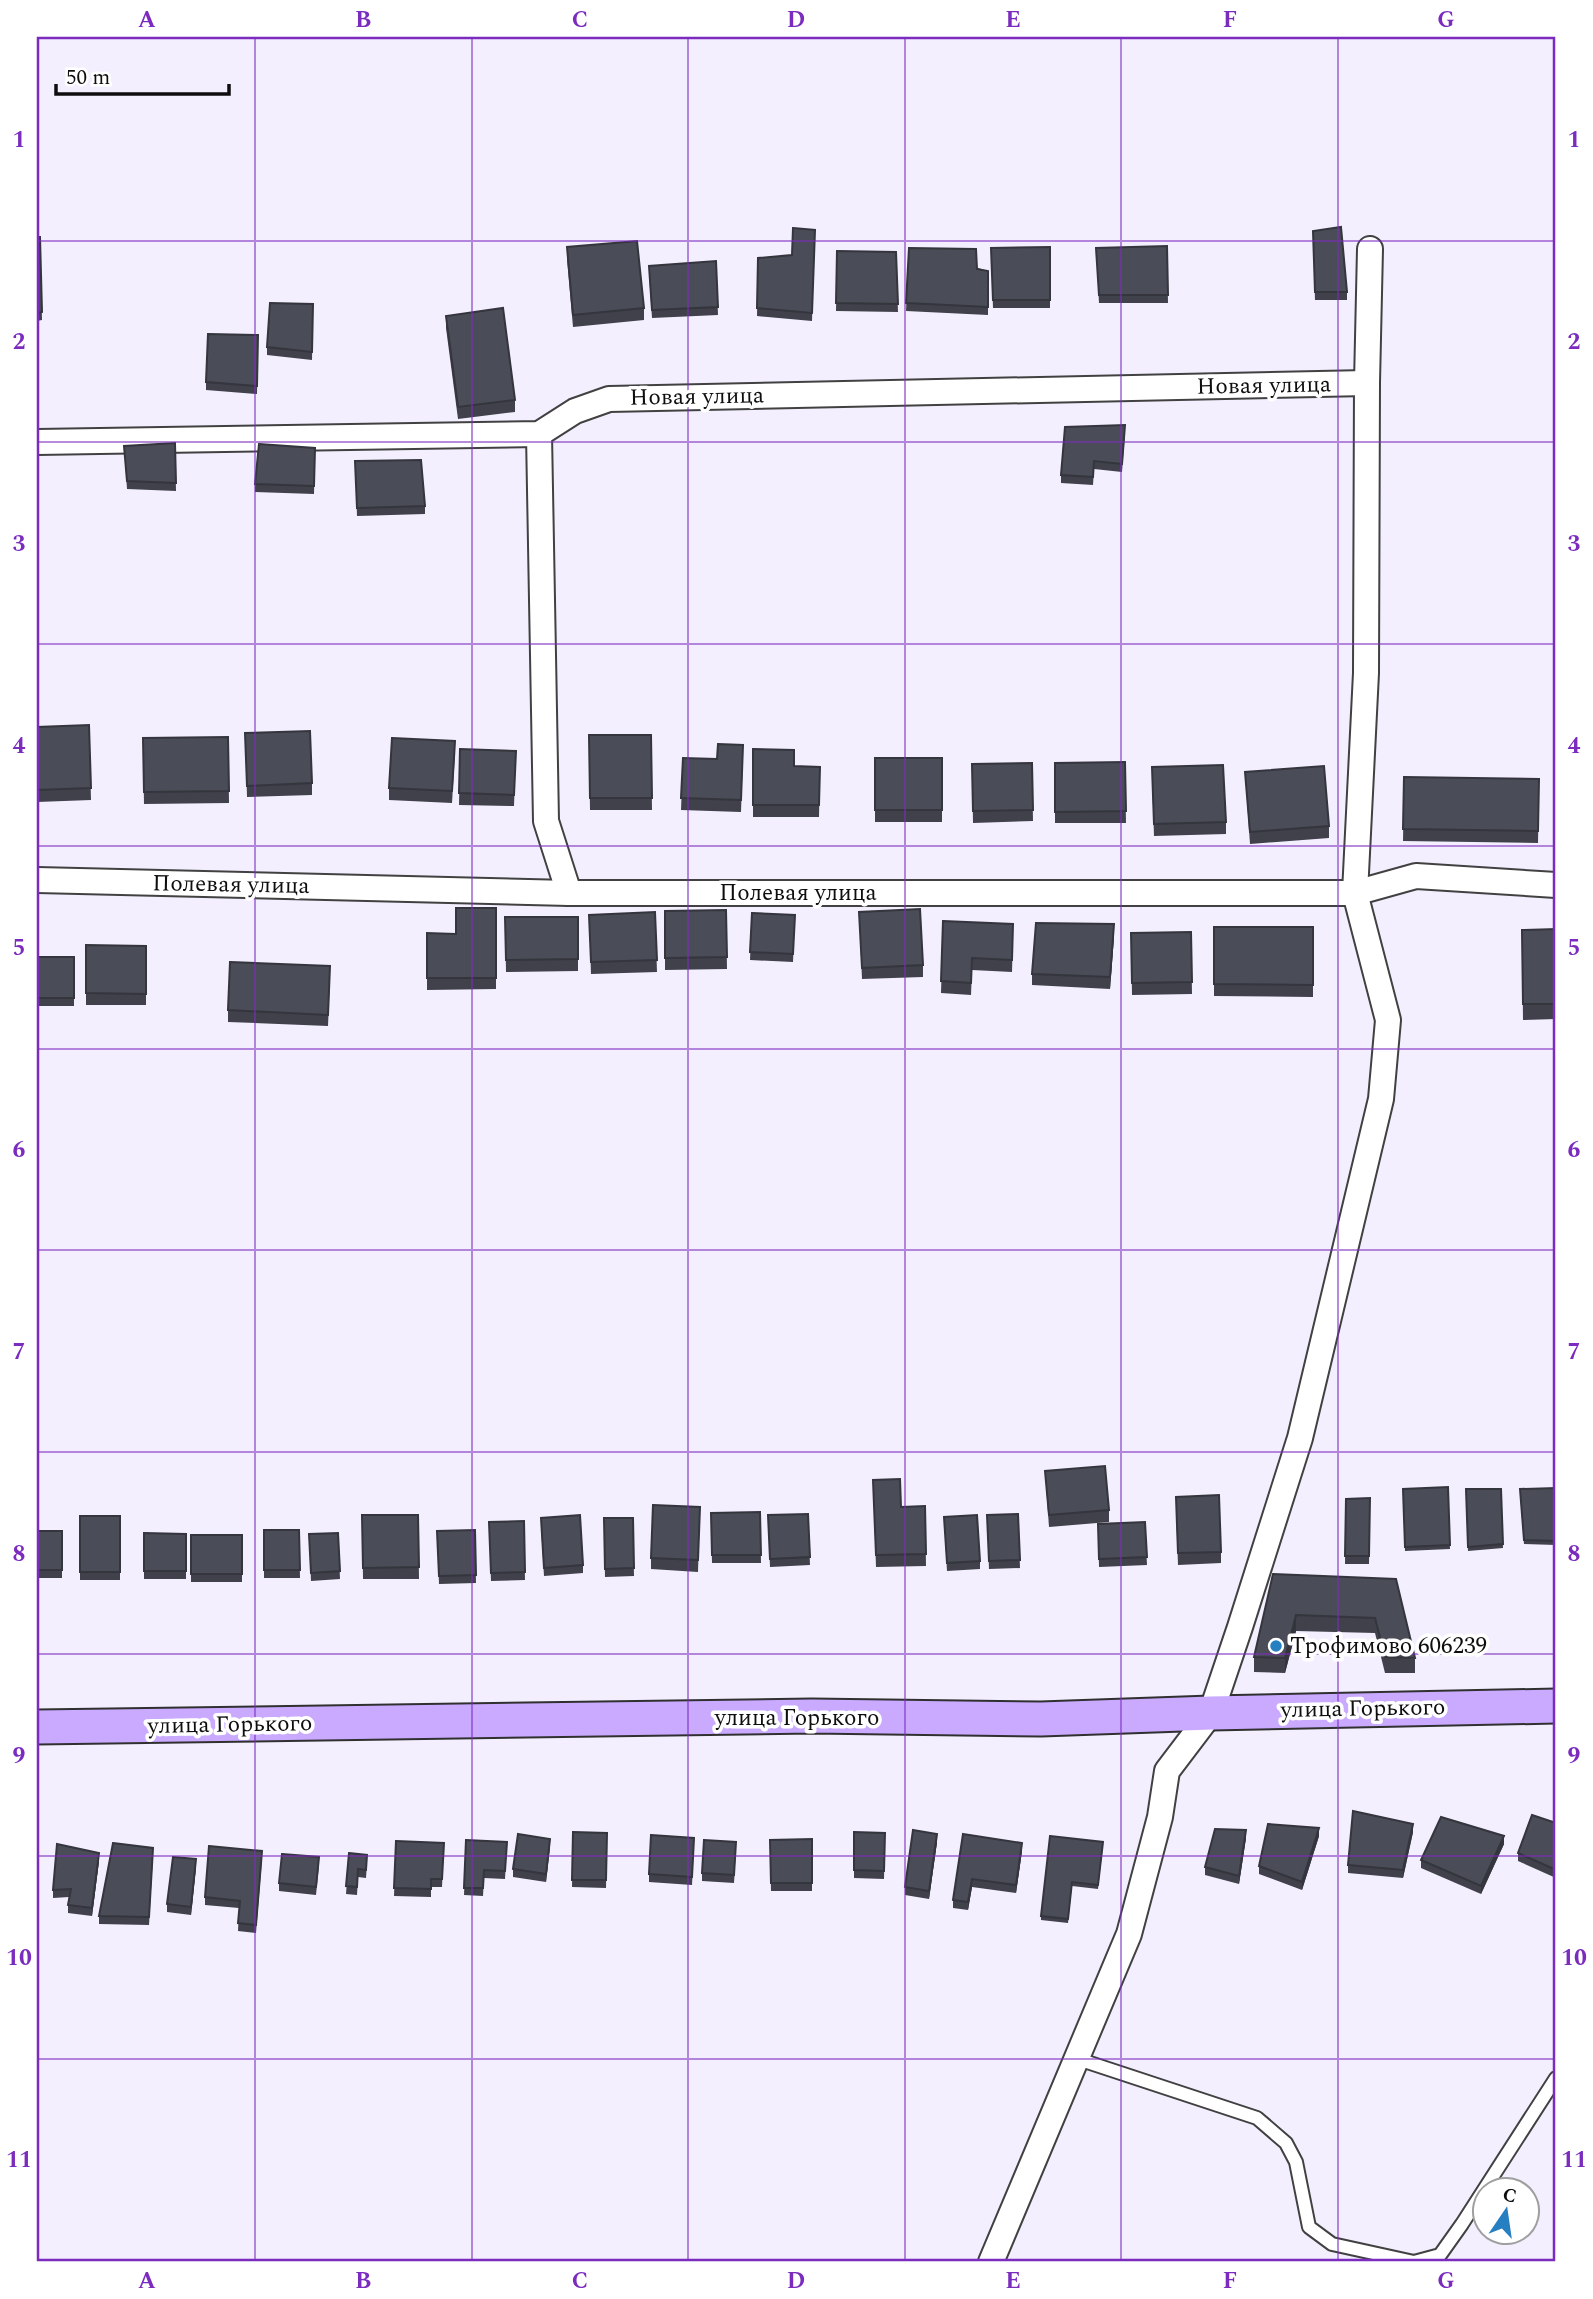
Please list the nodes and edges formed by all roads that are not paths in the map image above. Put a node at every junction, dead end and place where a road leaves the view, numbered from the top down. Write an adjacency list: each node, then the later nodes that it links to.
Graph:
1 (1370, 249): 2 (street)
2 (1367, 383): 3 (street, Новая улица); 7 (street)
3 (539, 434): 4 (street); 8 (street)
4 (37, 442)
5 (37, 880): 8 (street, Полевая улица)
6 (1556, 885): 7 (street, Полевая улица)
7 (1355, 892): 8 (street, Полевая улица); 10 (street)
8 (569, 893)
9 (1556, 1706): 10 (main road, улица Горького)
10 (1211, 1713): 11 (main road, улица Горького); 12 (street)
11 (37, 1727)
12 (1078, 2059): 13 (lane); 14 (street)
13 (1556, 2078)
14 (990, 2262)

